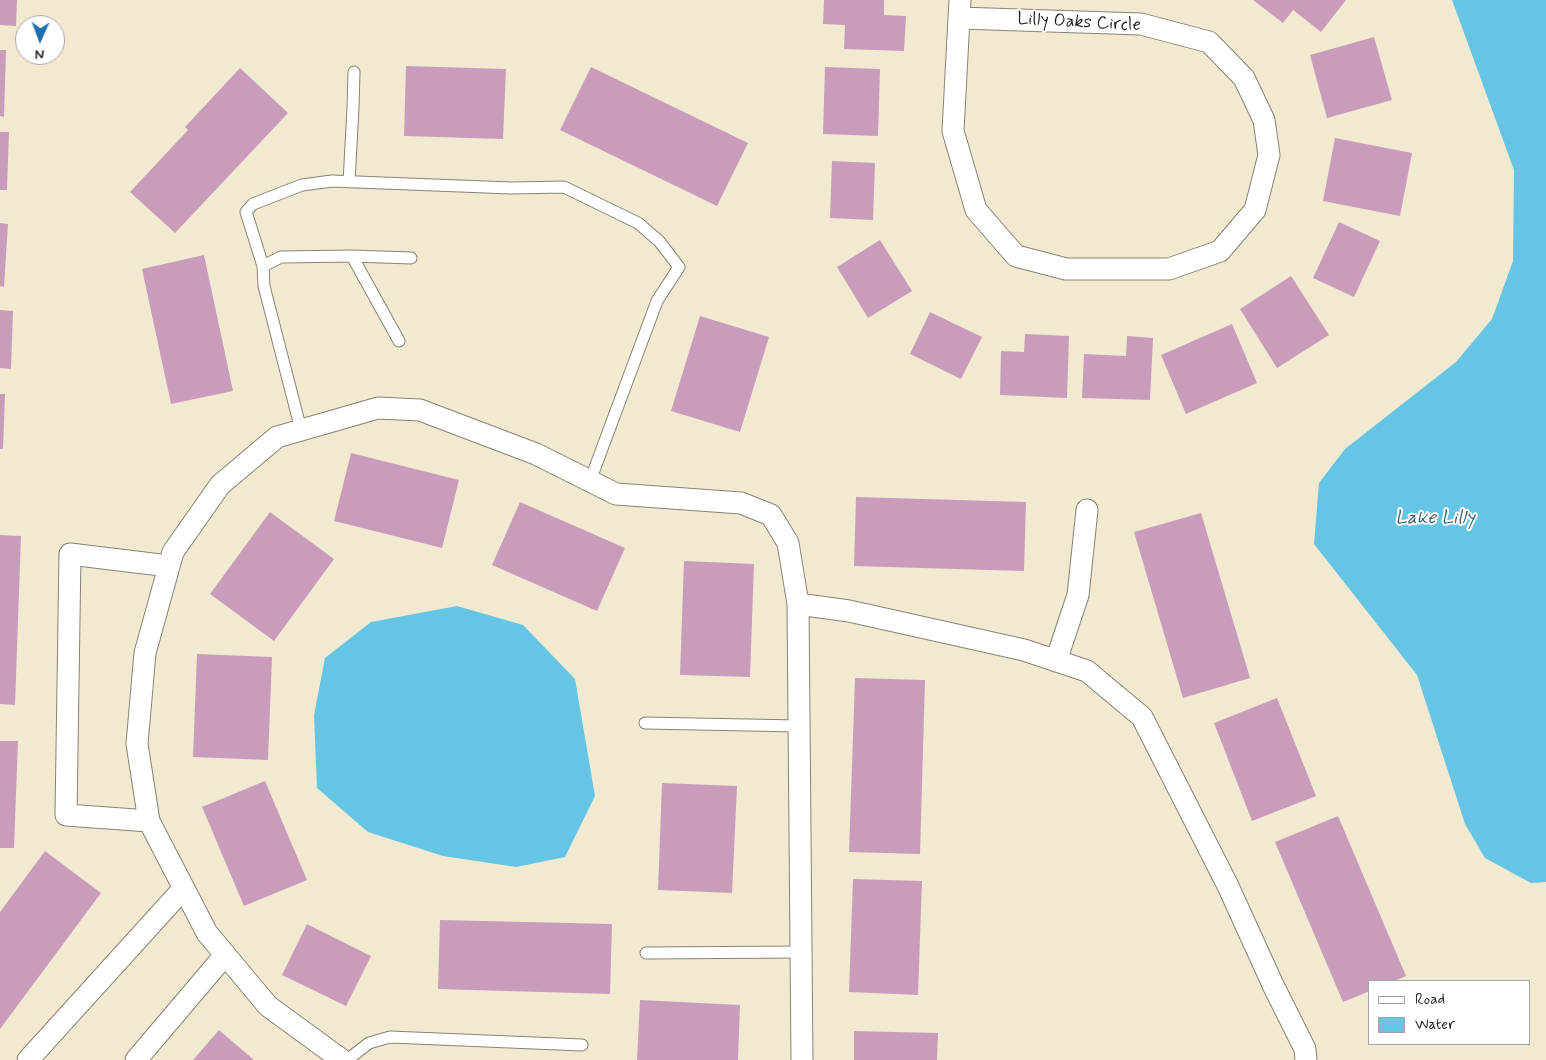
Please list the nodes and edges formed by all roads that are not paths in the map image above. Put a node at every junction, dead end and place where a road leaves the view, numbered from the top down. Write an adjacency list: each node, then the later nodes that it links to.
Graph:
1 (959, 9): 1 (street, Lilly Oaks Circle)
2 (354, 72): 3 (lane)
3 (349, 182): 6 (lane); 9 (lane)
4 (352, 256): 5 (lane); 6 (lane); 7 (lane)
5 (411, 258)
6 (263, 266): 8 (lane)
7 (399, 341)
8 (301, 430): 9 (street); 11 (street)
9 (590, 481): 12 (street)
10 (1087, 510): 13 (street)
11 (169, 566): 16 (street); 16 (street)
12 (798, 604): 13 (street); 15 (street)
13 (1056, 661): 27 (street)
14 (645, 723): 15 (lane)
15 (799, 726): 18 (street)
16 (149, 821): 17 (street)
17 (183, 889): 20 (street); 22 (street)
18 (801, 952): 19 (lane); 26 (street)
19 (646, 953)
20 (225, 955): 23 (street); 24 (street)
21 (582, 1045): 25 (lane)
22 (28, 1060)
23 (136, 1060)
24 (342, 1060)
25 (348, 1060)
26 (802, 1060)
27 (1306, 1060)

